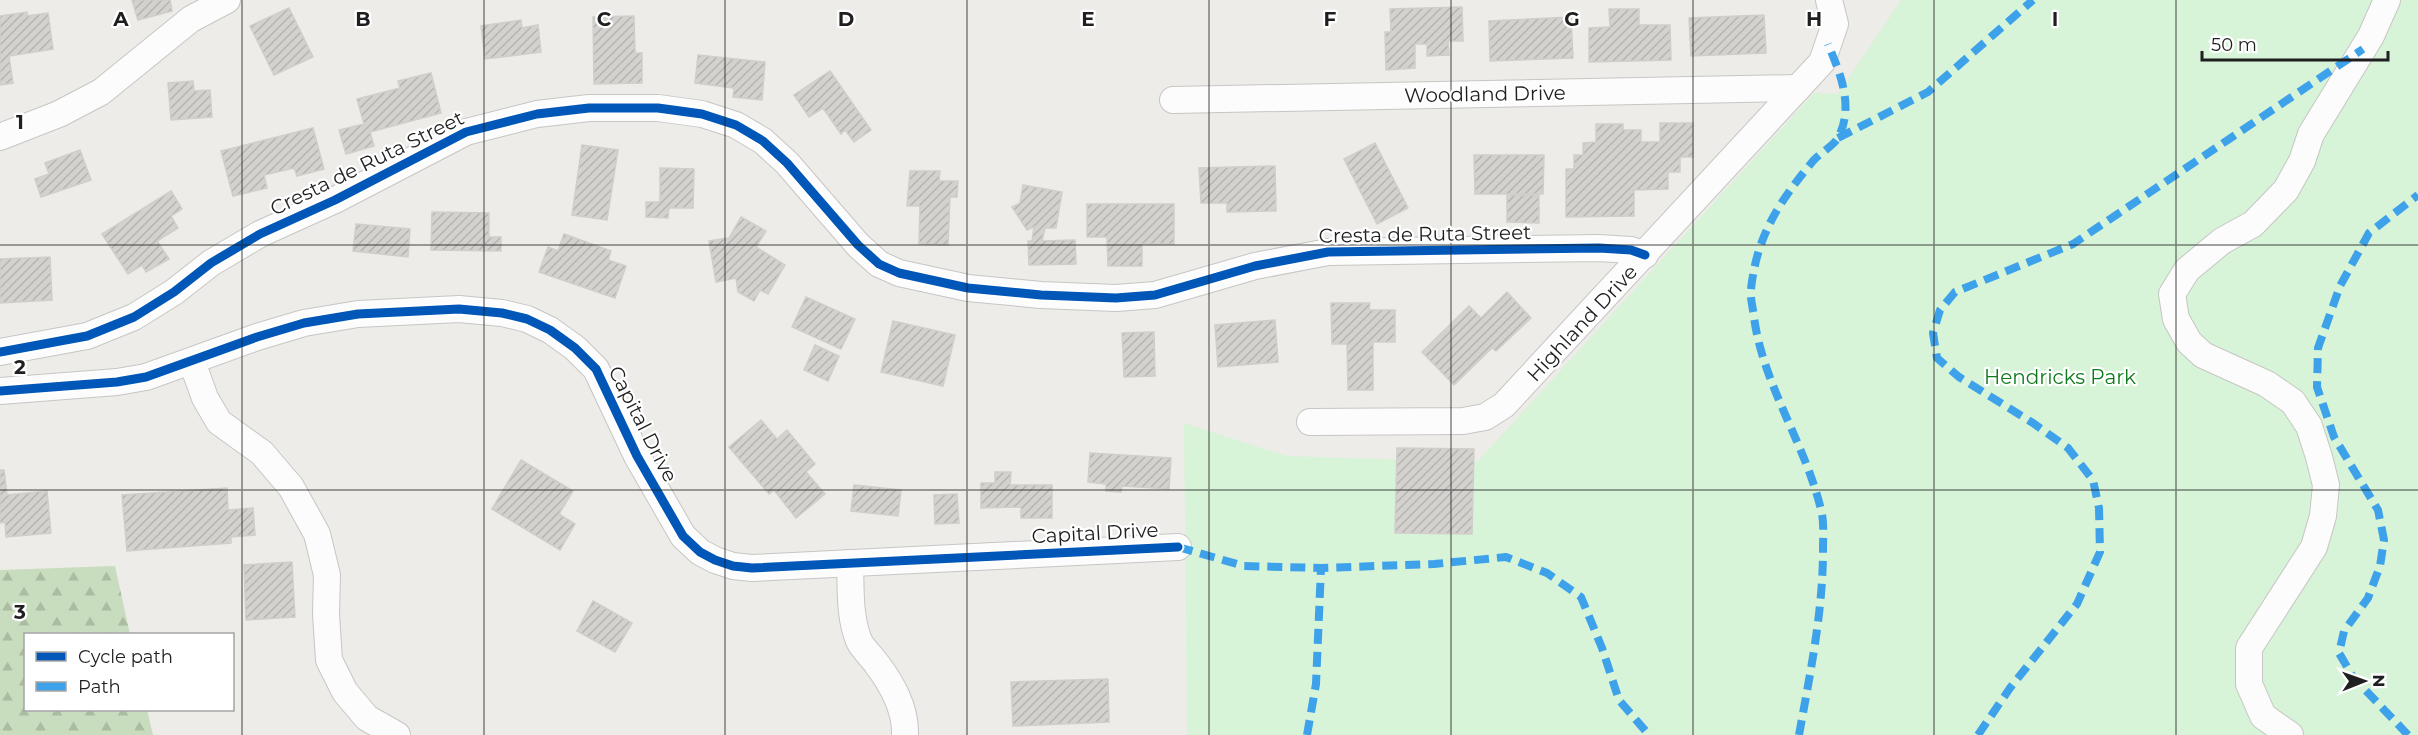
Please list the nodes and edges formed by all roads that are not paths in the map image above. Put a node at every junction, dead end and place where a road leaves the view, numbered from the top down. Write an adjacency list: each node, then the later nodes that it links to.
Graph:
1 (227, 0): 6 (street)
2 (1829, 0): 4 (street, Highland Drive)
3 (2387, 0): 16 (street)
4 (1798, 88): 5 (street, Woodland Drive); 7 (street, Highland Drive)
5 (1173, 99)
6 (0, 137)
7 (1645, 255): 8 (street, Cresta de Ruta Street); 11 (street, Highland Drive)
8 (0, 352)
9 (192, 362): 10 (street, Capital Drive); 13 (street, Capital Drive); 14 (street)
10 (0, 391)
11 (1310, 422)
12 (1178, 547): 13 (street, Capital Drive)
13 (850, 563): 15 (street)
14 (397, 735)
15 (905, 735)
16 (2290, 735)

